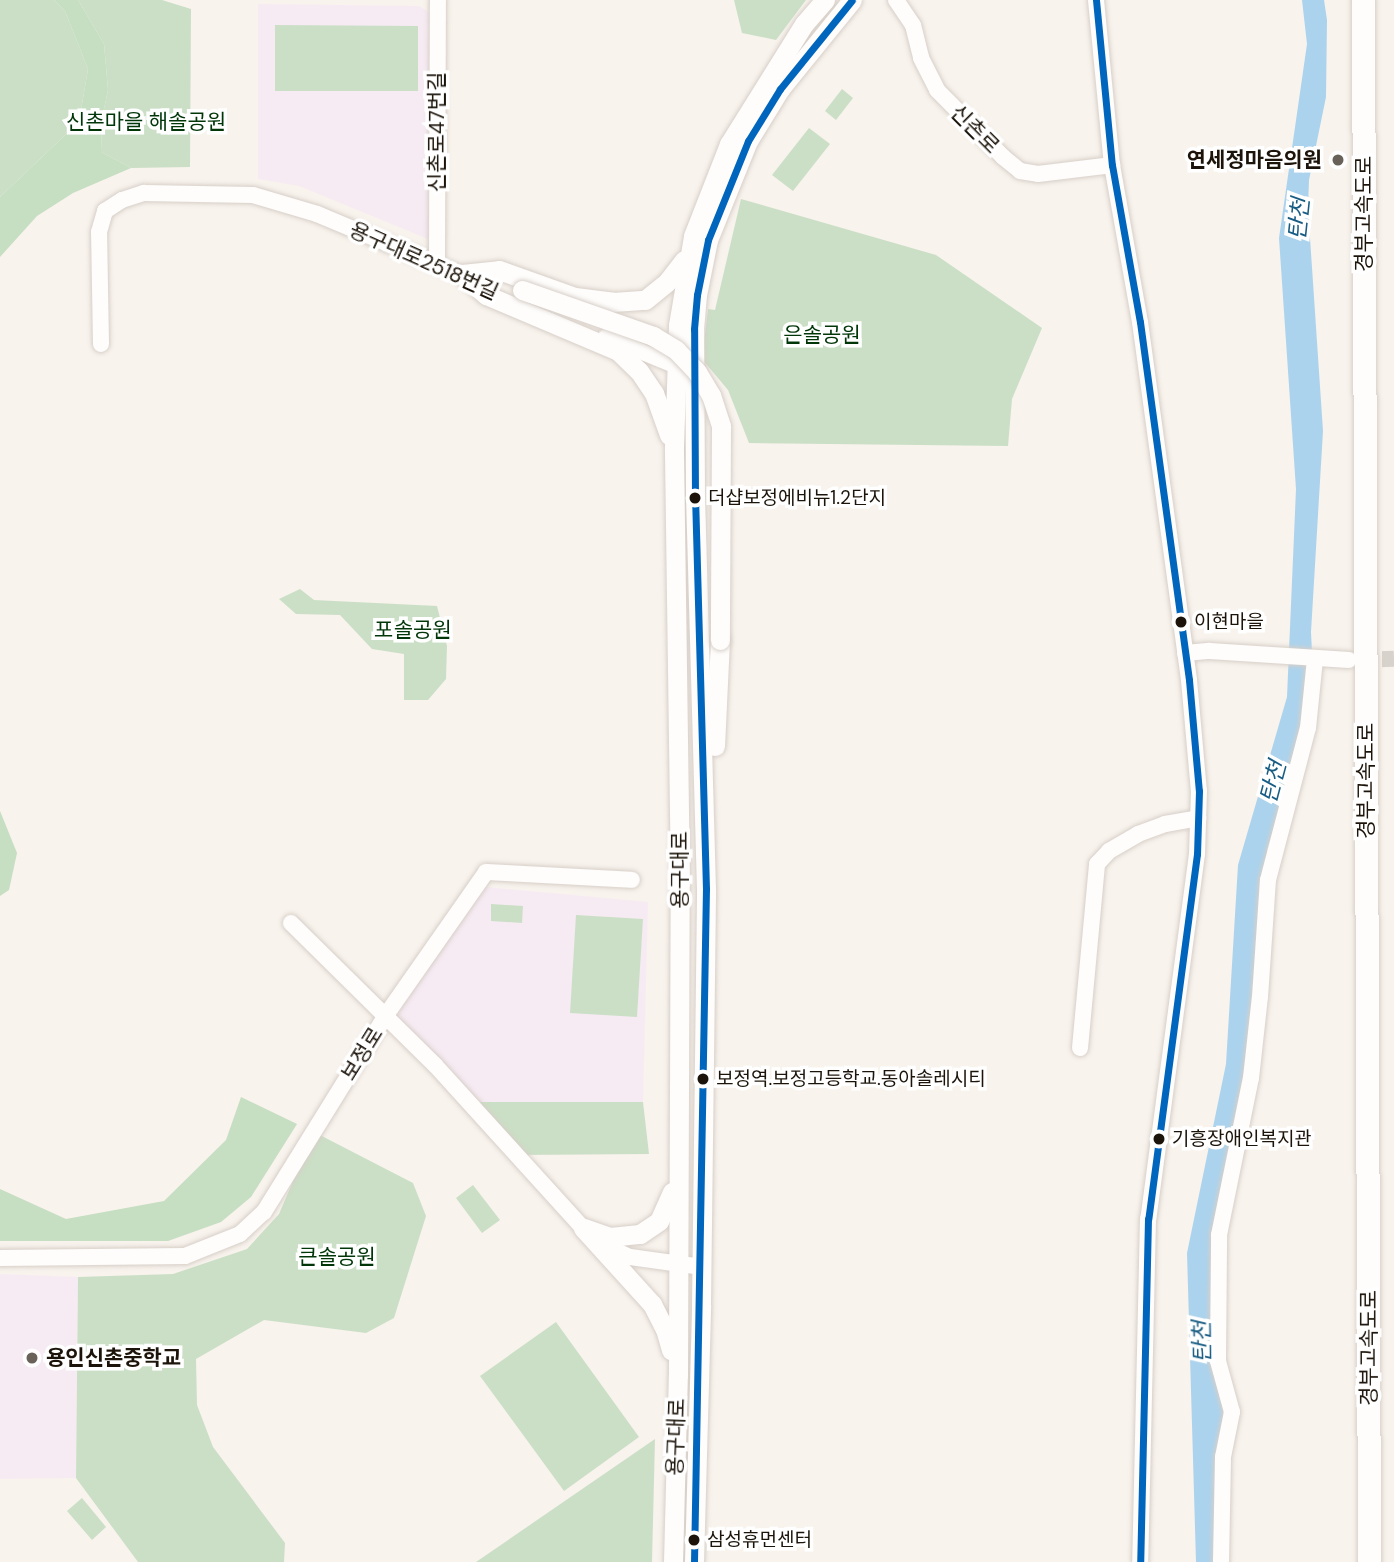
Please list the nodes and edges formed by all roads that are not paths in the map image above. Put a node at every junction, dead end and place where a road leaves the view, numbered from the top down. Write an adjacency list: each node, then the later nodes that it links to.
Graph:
1 (438, 0): 10 (street, 신촌로47번길)
2 (825, 0): 8 (main road)
3 (852, 0): 8 (main road)
4 (896, 0): 7 (street, 신촌로)
5 (1096, 0): 7 (street)
6 (1363, 0): 40 (highway, 경부고속도로)
7 (1112, 165): 19 (street)
8 (718, 191): 9 (main road, 용구대로); 12 (main road, 용구대로)
9 (691, 244): 11 (main road); 12 (main road); 14 (main road, 용구대로)
10 (437, 264): 11 (street, 용구대로2518번길); 13 (street, 용구대로2518번길)
11 (462, 274): 14 (street, 용구대로2518번길); 17 (main road); 23 (main road, bridge)
12 (696, 305): 15 (main road, 용구대로)
13 (101, 344)
14 (676, 365): 15 (street, 용구대로2518번길); 16 (main road, 용구대로)
15 (695, 373): 18 (main road, 용구대로)
16 (674, 417): 17 (main road, 용구대로); 18 (main road)
17 (674, 447): 28 (main road, 용구대로)
18 (695, 496): 23 (main road, 용구대로)
19 (1185, 653): 20 (street); 22 (street)
20 (1311, 659): 21 (street); 39 (street)
21 (1349, 660)
22 (1198, 818): 27 (street); 38 (street)
23 (706, 859): 30 (main road, 용구대로)
24 (632, 880): 26 (street)
25 (291, 923): 26 (street)
26 (386, 1015): 31 (street, 보정로); 32 (street, 보정로)
27 (1080, 1048)
28 (677, 1141): 29 (main road, 용구대로); 30 (main road)
29 (677, 1175): 31 (main road); 33 (main road, 용구대로)
30 (701, 1217): 34 (main road, 용구대로)
31 (583, 1228): 33 (street, 보정로); 35 (main road)
32 (0, 1258)
33 (677, 1264): 34 (street, 보정로); 35 (main road, 용구대로)
34 (702, 1267): 37 (main road, 용구대로)
35 (678, 1375): 36 (main road, 용구대로)
36 (673, 1562)
37 (694, 1562)
38 (1140, 1562)
39 (1221, 1562)
40 (1369, 1562)

